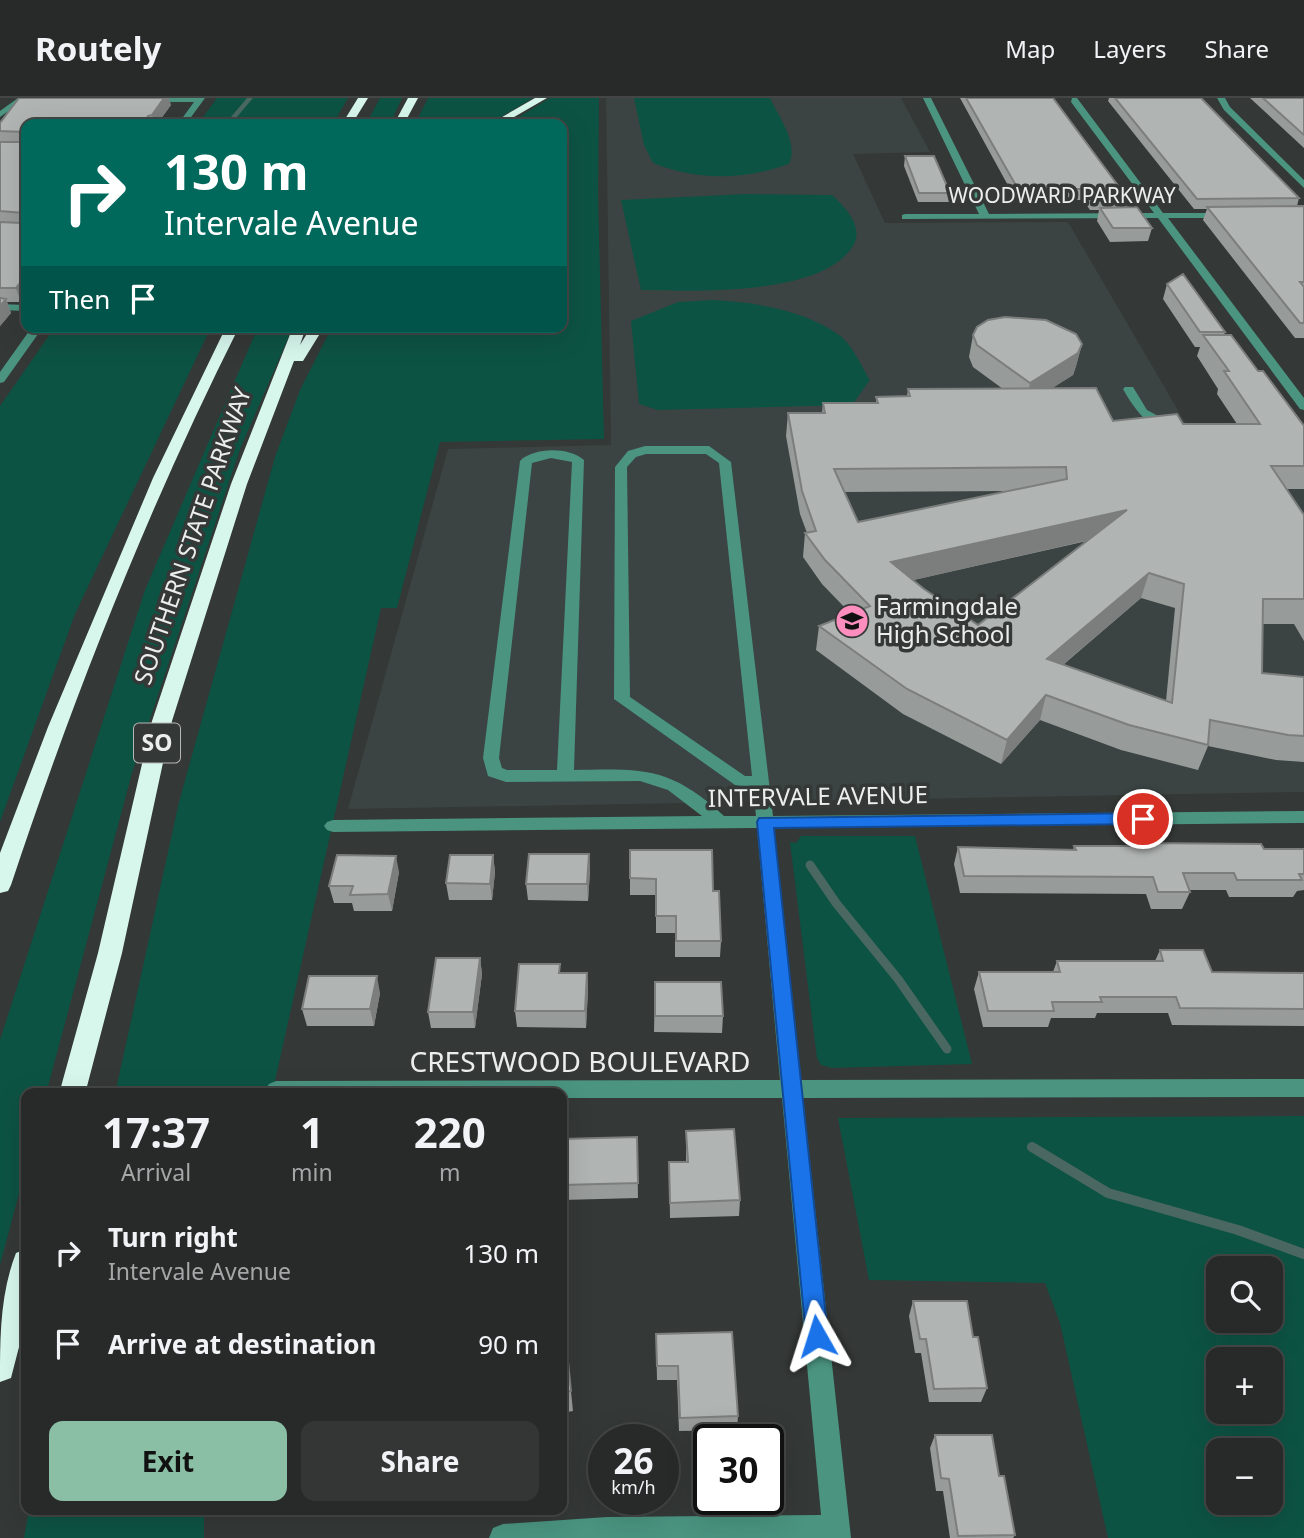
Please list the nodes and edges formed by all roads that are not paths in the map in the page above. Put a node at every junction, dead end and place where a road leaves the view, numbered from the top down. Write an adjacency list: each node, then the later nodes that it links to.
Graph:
1 (363, 98): 13 (highway)
2 (413, 98): 14 (highway)
3 (542, 98): 15 (highway)
4 (927, 98): 19 (street)
5 (1221, 98): 16 (street)
6 (21, 99): 10 (street); 11 (street)
7 (200, 99): 8 (street); 12 (street)
8 (144, 100)
9 (1074, 100): 17 (street)
10 (33, 101)
11 (0, 115)
12 (186, 119)
13 (350, 119)
14 (402, 119)
15 (504, 119)
16 (1304, 185)
17 (1161, 215): 18 (street, WOODWARD PARKWAY); 19 (street, WOODWARD PARKWAY); 30 (street)
18 (1235, 215)
19 (985, 216): 20 (street, WOODWARD PARKWAY)
20 (905, 217)
21 (0, 307): 22 (street)
22 (21, 308)
23 (34, 333): 27 (street)
24 (230, 333): 38 (highway, SOUTHERN STATE PARKWAY)
25 (298, 333): 29 (highway, SOUTHERN STATE PARKWAY / SO)
26 (314, 333): 29 (highway)
27 (0, 380)
28 (1129, 389): 31 (street)
29 (270, 401): 39 (highway, SOUTHERN STATE PARKWAY / SO)
30 (1304, 406)
31 (1177, 431)
32 (565, 775): 32 (street); 36 (street)
33 (761, 783): 33 (street); 35 (street)
34 (1304, 817): 35 (street, INTERVALE AVENUE)
35 (765, 822): 36 (street, INTERVALE AVENUE); 42 (street)
36 (720, 823): 37 (street, INTERVALE AVENUE)
37 (333, 826)
38 (0, 885)
39 (74, 1088)
40 (1304, 1088): 42 (street, CRESTWOOD BOULEVARD)
41 (567, 1090): 42 (street, CRESTWOOD BOULEVARD)
42 (792, 1090): 45 (street)
43 (21, 1282): 44 (highway)
44 (0, 1367)
45 (836, 1533): 46 (street)
46 (503, 1538)

